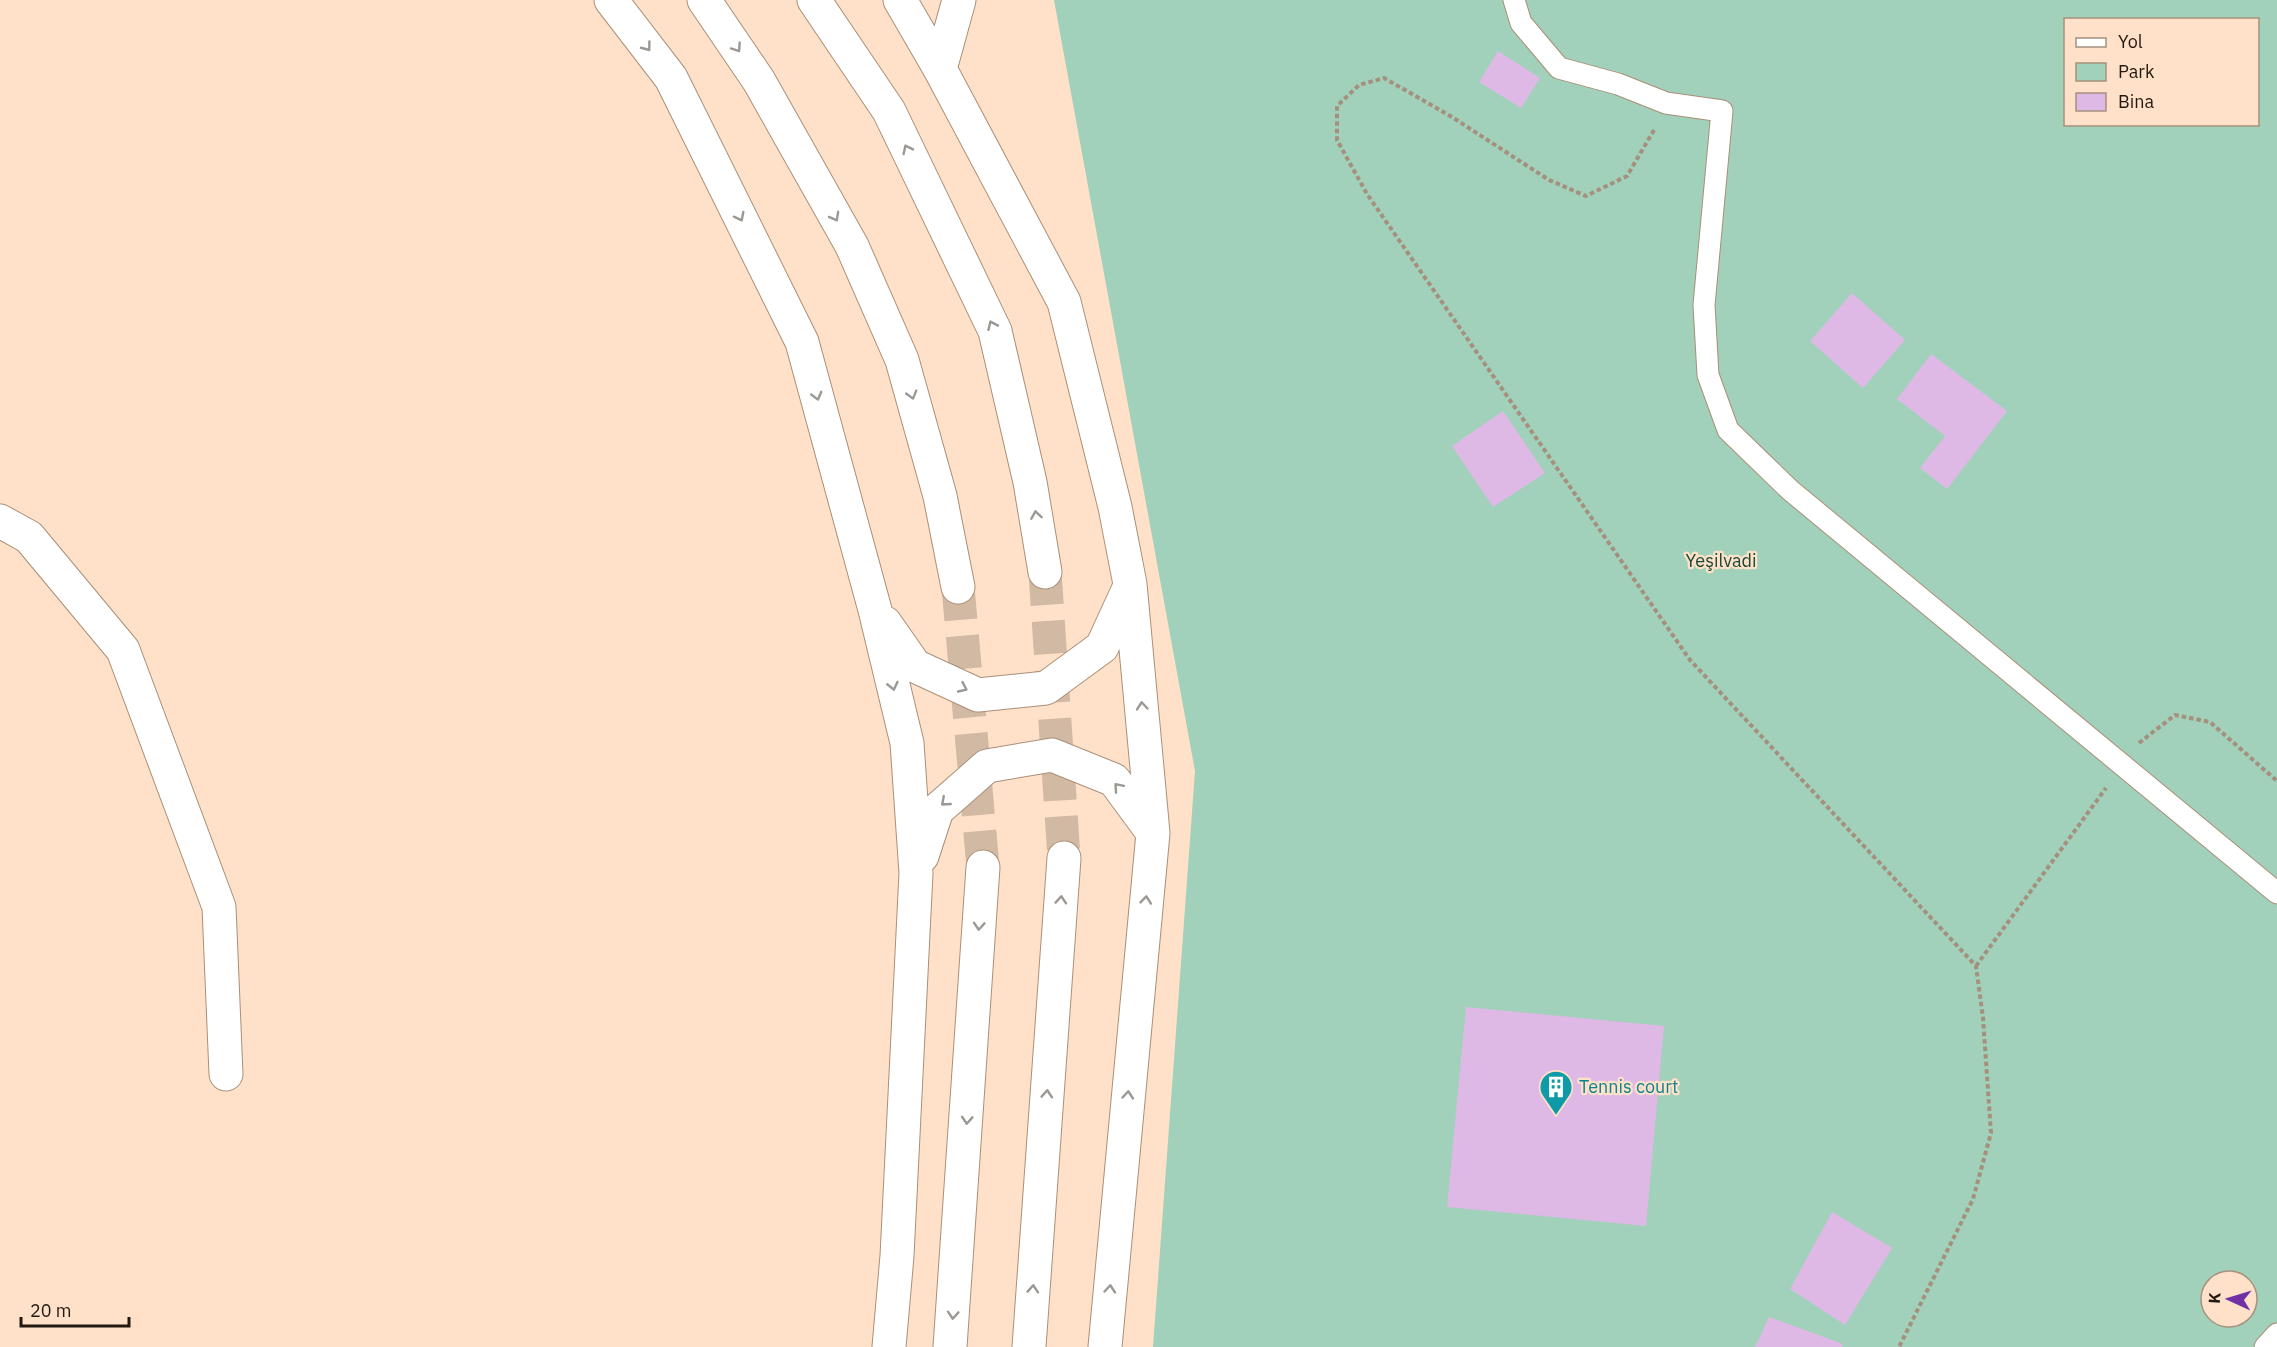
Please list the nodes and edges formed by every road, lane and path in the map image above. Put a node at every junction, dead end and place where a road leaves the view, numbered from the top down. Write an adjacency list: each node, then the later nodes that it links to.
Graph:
1 (611, 0): 13 (main road, one-way to 13)
2 (704, 0): 12 (main road, one-way to 12)
3 (814, 0): 10 (main road, one-way to 3)
4 (900, 0): 7 (main road)
5 (959, 0): 7 (main road)
6 (1514, 0): 8 (lane)
7 (940, 69): 11 (main road)
8 (1666, 103): 14 (lane); 21 (path)
9 (0, 521): 22 (main road)
10 (1045, 572)
11 (1130, 584): 13 (main road, one-way to 11); 16 (main road, one-way to 11)
12 (958, 587)
13 (875, 610): 19 (main road, one-way to 19)
14 (2122, 766): 15 (path); 20 (lane); 21 (path)
15 (2277, 781)
16 (1153, 833): 19 (main road, one-way to 19); 27 (main road, one-way to 16)
17 (1064, 858): 26 (main road, one-way to 17)
18 (983, 867): 25 (main road, one-way to 25)
19 (916, 873): 24 (main road)
20 (2277, 893)
21 (1976, 966): 28 (path)
22 (226, 1074)
23 (2277, 1334): 29 (lane)
24 (889, 1347)
25 (950, 1347)
26 (1029, 1347)
27 (1105, 1347)
28 (1899, 1347)
29 (2265, 1347)

